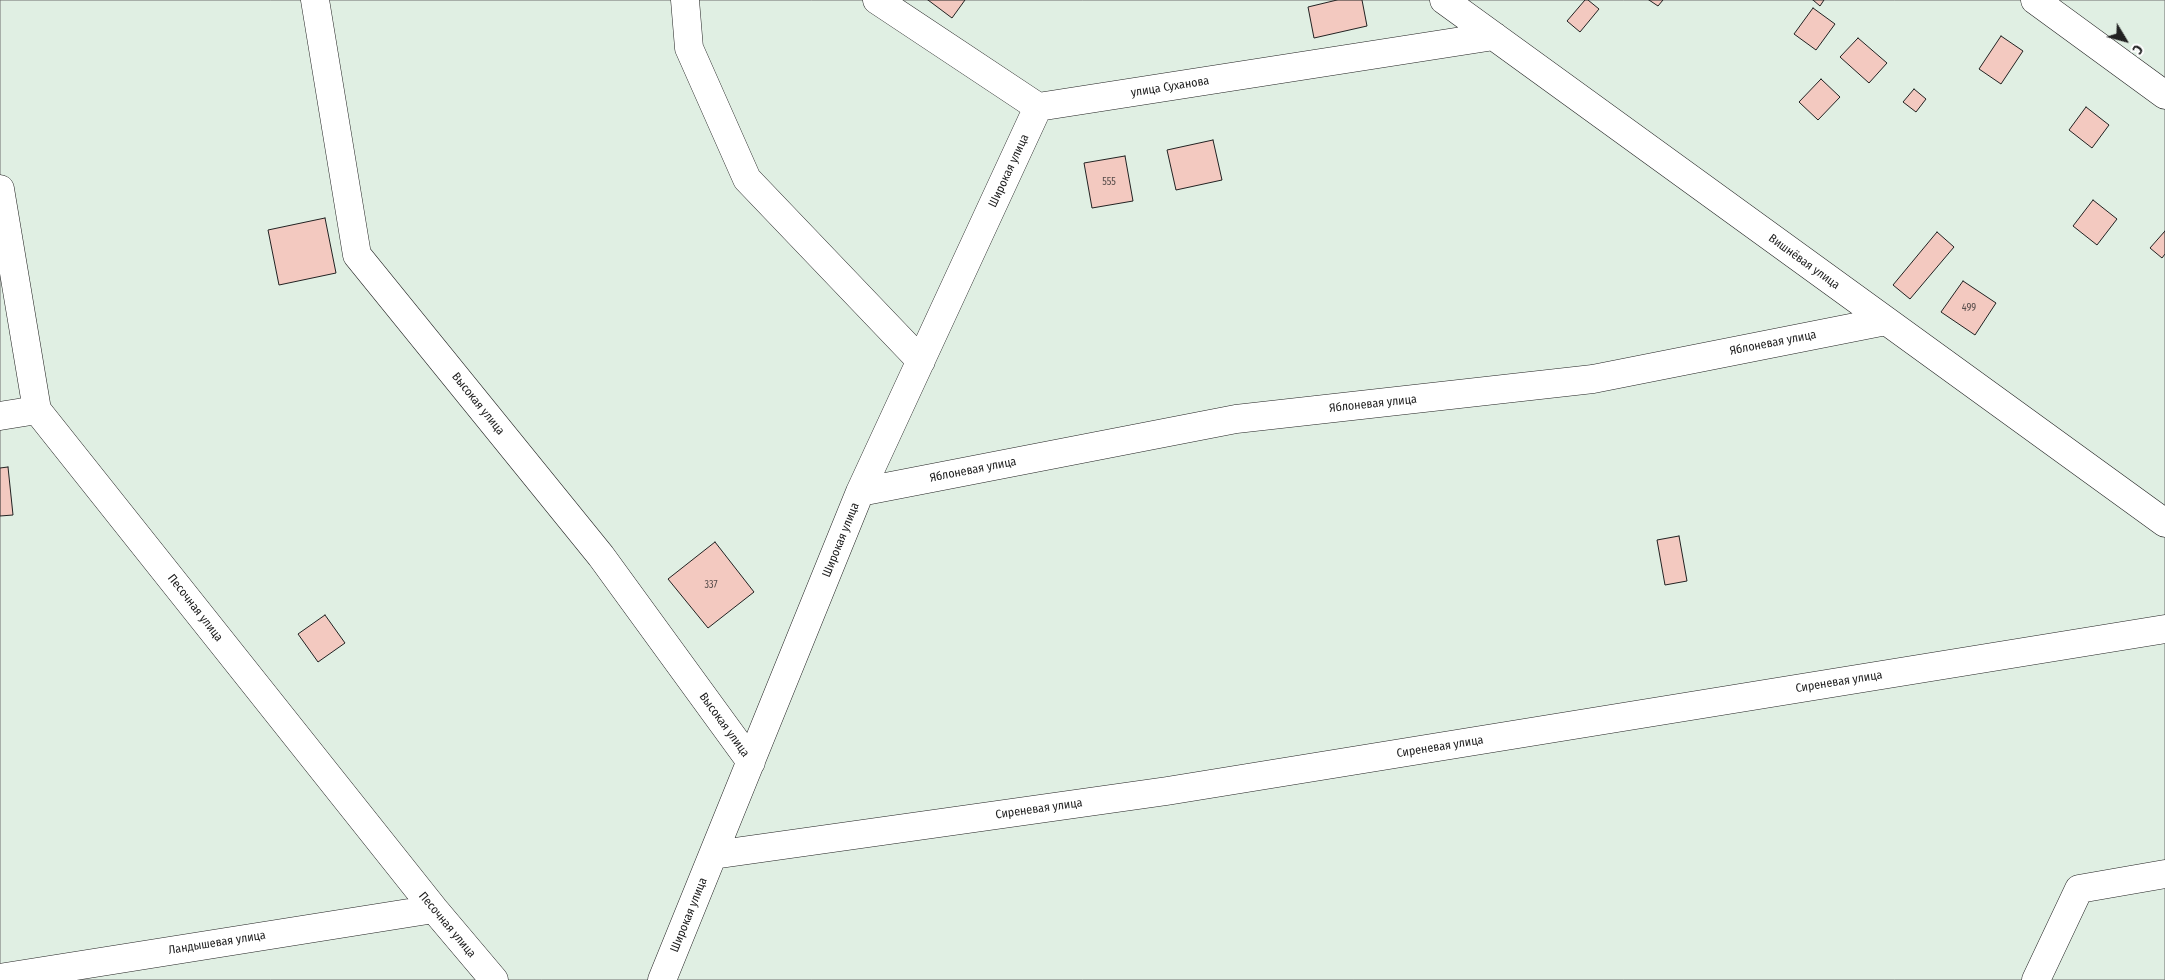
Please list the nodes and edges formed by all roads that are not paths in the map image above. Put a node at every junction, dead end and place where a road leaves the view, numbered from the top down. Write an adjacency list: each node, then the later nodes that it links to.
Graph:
1 (315, 0): 17 (lane, Высокая улица)
2 (685, 0): 11 (lane)
3 (877, 0): 8 (lane)
4 (1444, 0): 6 (lane, Вишнёвая улица)
5 (2035, 0): 7 (lane)
6 (1494, 36): 8 (lane, улица Суханова); 10 (lane, Вишнёвая улица)
7 (2165, 95)
8 (1038, 107): 11 (lane, Широкая улица)
9 (0, 189): 12 (lane, Песочная улица)
10 (1886, 320): 14 (lane, Яблоневая улица); 15 (lane, Вишнёвая улица)
11 (921, 361): 14 (lane, Широкая улица)
12 (38, 410): 13 (lane); 20 (lane, Песочная улица)
13 (0, 416)
14 (860, 492): 17 (lane, Широкая улица)
15 (2165, 523)
16 (2165, 629): 18 (lane, Сиреневая улица)
17 (751, 762): 18 (lane, Широкая улица)
18 (713, 855): 23 (lane, Широкая улица)
19 (2165, 874): 24 (lane)
20 (434, 909): 21 (lane, Ландышевая улица); 22 (lane, Песочная улица)
21 (0, 978)
22 (494, 980)
23 (662, 980)
24 (2036, 980)

